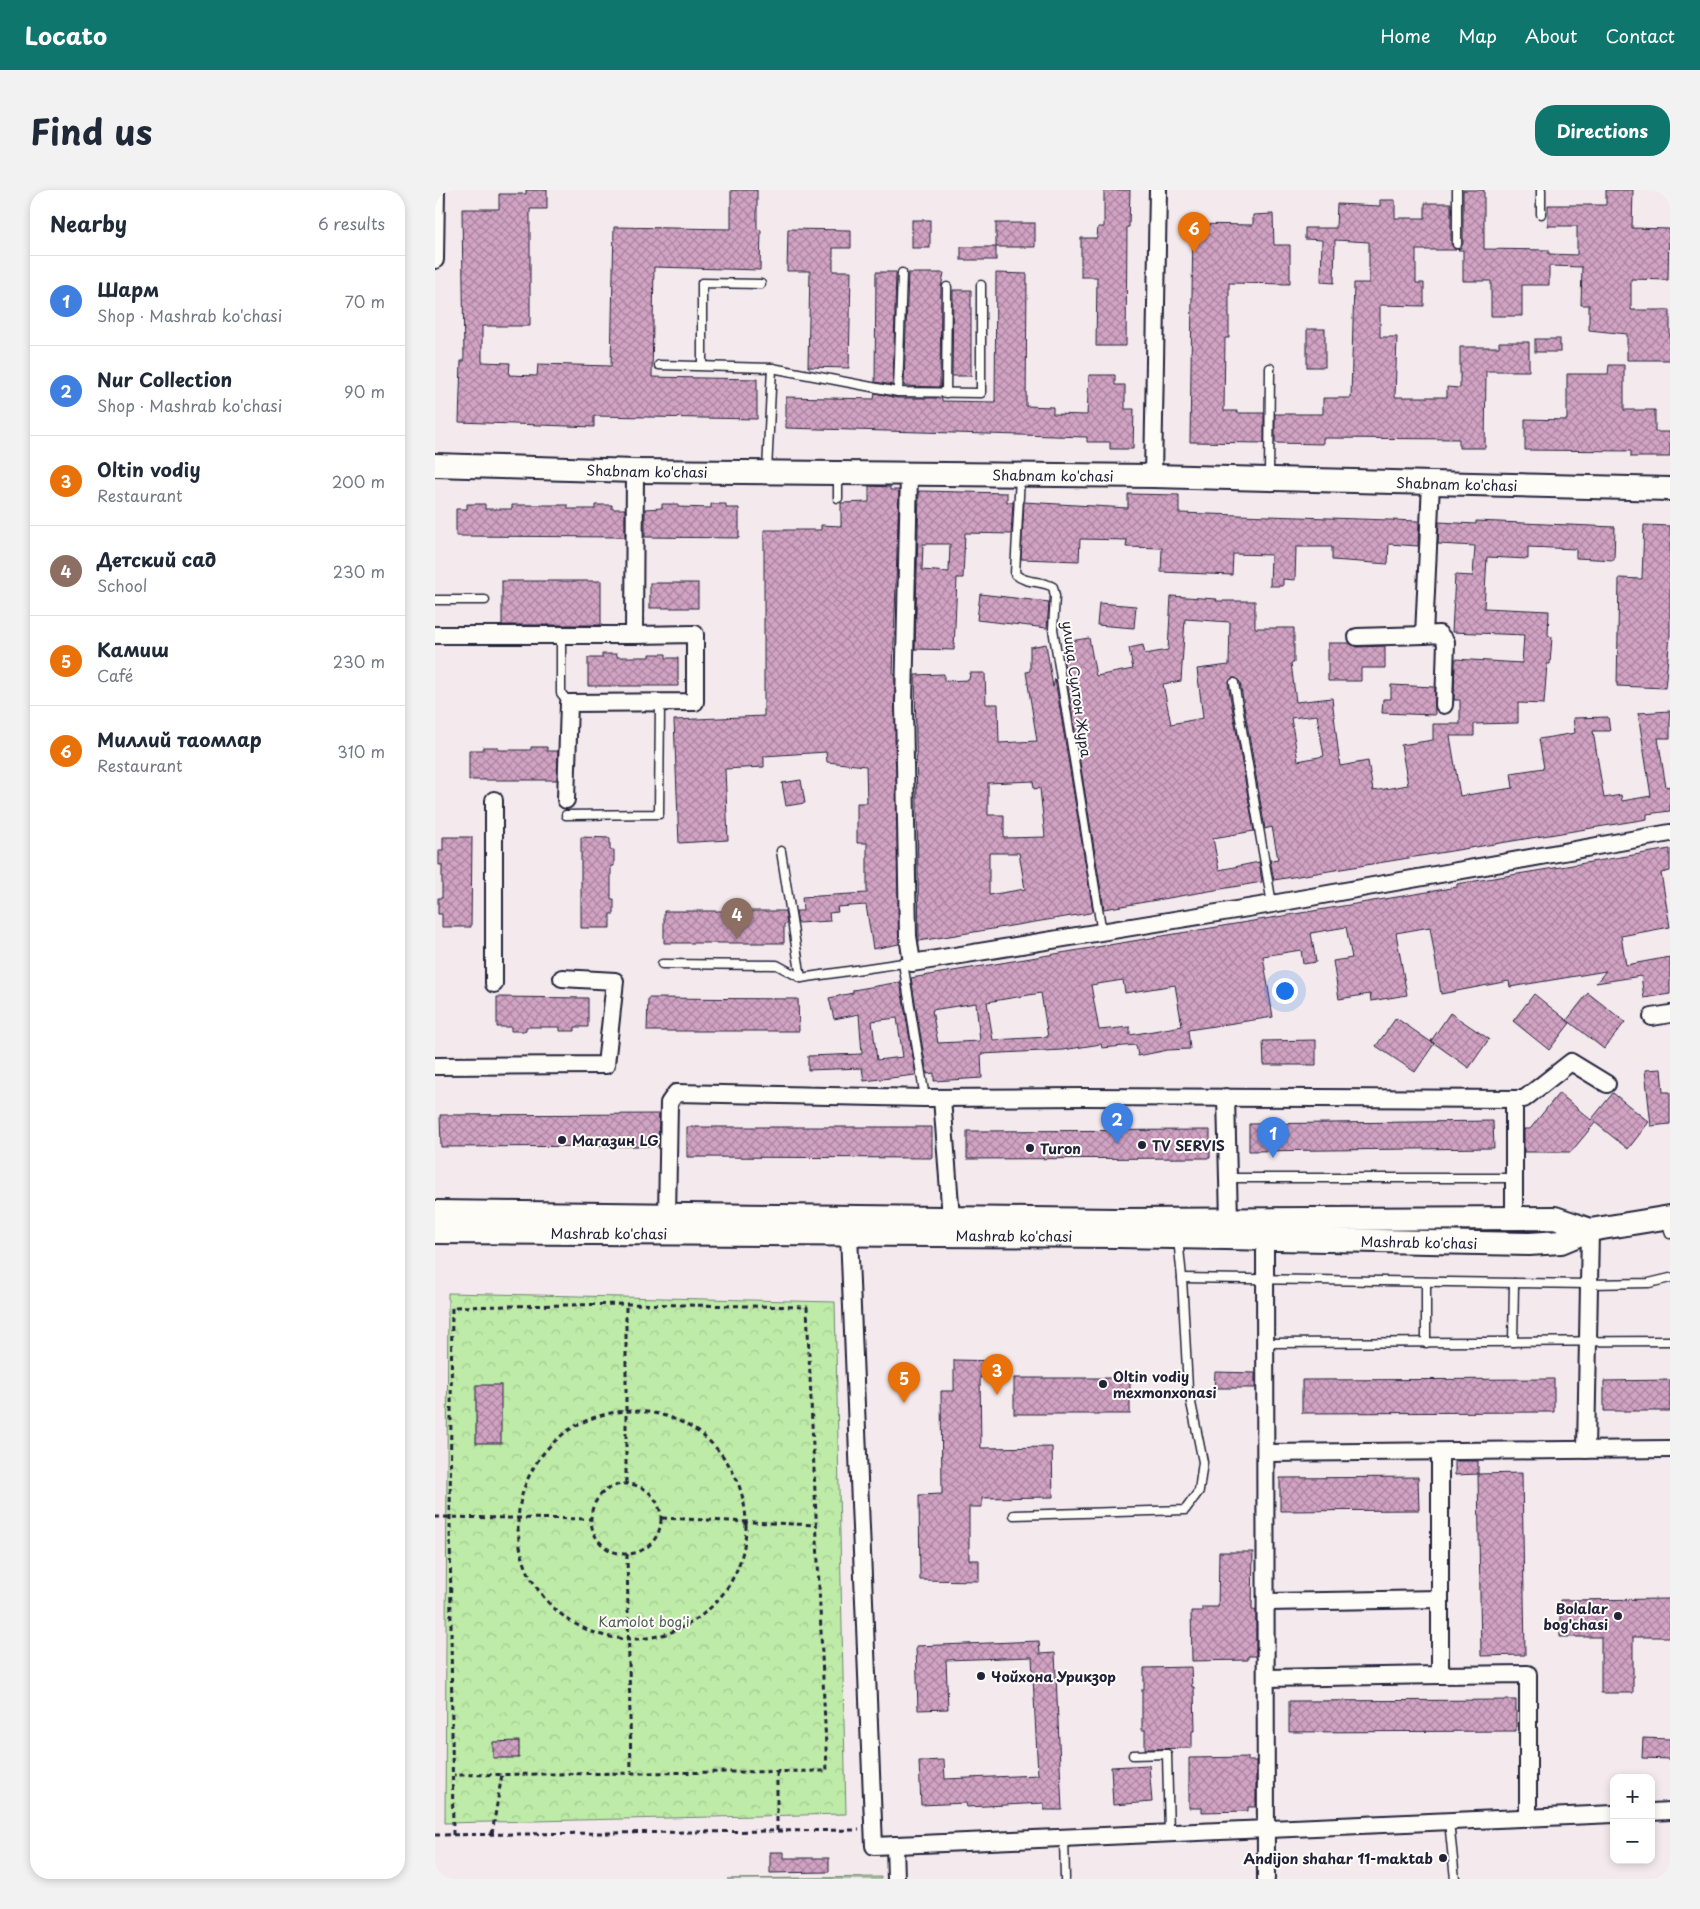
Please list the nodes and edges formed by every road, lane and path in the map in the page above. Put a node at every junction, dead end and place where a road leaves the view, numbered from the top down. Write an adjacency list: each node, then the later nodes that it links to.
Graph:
1 (436, 190): 7 (street)
2 (1159, 190): 24 (street)
3 (1457, 190): 6 (lane)
4 (1541, 190): 5 (lane)
5 (1541, 214)
6 (1457, 244)
7 (435, 260)
8 (902, 273): 16 (lane)
9 (761, 284): 13 (lane)
10 (981, 286): 17 (lane)
11 (947, 287): 17 (lane)
12 (659, 365): 13 (lane)
13 (702, 365): 14 (lane)
14 (772, 368): 16 (lane); 20 (lane)
15 (1270, 368): 25 (lane)
16 (899, 392): 17 (lane)
17 (946, 393)
18 (435, 465): 19 (main road, Shabnam ko'chasi)
19 (635, 470): 20 (main road, Shabnam ko'chasi); 33 (street)
20 (767, 472): 21 (main road, Shabnam ko'chasi)
21 (838, 473): 22 (main road, Shabnam ko'chasi); 28 (lane)
22 (909, 474): 23 (main road, Shabnam ko'chasi); 46 (street)
23 (1020, 475): 24 (main road, Shabnam ko'chasi); 45 (lane, улица Султон Жура)
24 (1153, 476): 25 (main road, Shabnam ko'chasi)
25 (1269, 479): 26 (main road, Shabnam ko'chasi)
26 (1431, 483): 27 (main road, Shabnam ko'chasi); 34 (street)
27 (1670, 490)
28 (838, 498)
29 (435, 600): 30 (lane)
30 (485, 600)
31 (435, 635): 32 (street)
32 (561, 635): 33 (street); 38 (lane)
33 (634, 635): 37 (street)
34 (1424, 635): 35 (street); 39 (street)
35 (1357, 637)
36 (1234, 683): 44 (lane)
37 (660, 703): 38 (street); 41 (lane)
38 (569, 704): 41 (street)
39 (1444, 705)
40 (494, 800): 50 (street)
41 (566, 808)
42 (1670, 833): 44 (street)
43 (781, 851): 49 (lane)
44 (1272, 904): 45 (street)
45 (1102, 933): 46 (street)
46 (907, 963): 49 (lane); 56 (lane)
47 (662, 964): 49 (lane)
48 (562, 978): 53 (street)
49 (801, 978)
50 (494, 984)
51 (1670, 1014): 52 (street)
52 (1652, 1017)
53 (435, 1066)
54 (1607, 1084): 57 (street)
55 (1226, 1097): 56 (street); 57 (street); 58 (street)
56 (934, 1098): 61 (street); 62 (street)
57 (1514, 1099): 59 (street)
58 (1228, 1178): 59 (lane); 64 (street)
59 (1514, 1178): 63 (street)
60 (435, 1212): 61 (main road, Mashrab ko'chasi)
61 (667, 1215): 62 (main road, Mashrab ko'chasi)
62 (951, 1218): 66 (main road, Mashrab ko'chasi)
63 (1514, 1219): 64 (main road, Mashrab ko'chasi); 67 (main road, Mashrab ko'chasi)
64 (1229, 1220): 66 (main road, Mashrab ko'chasi)
65 (1669, 1223): 67 (main road, Mashrab ko'chasi)
66 (1118, 1228): 69 (main road, Mashrab ko'chasi); 70 (main road, Mashrab ko'chasi)
67 (1590, 1230): 71 (main road, Mashrab ko'chasi); 77 (street)
68 (435, 1232): 69 (main road, Mashrab ko'chasi)
69 (849, 1234): 115 (street)
70 (1177, 1236): 71 (main road, Mashrab ko'chasi); 72 (lane)
71 (1265, 1238): 73 (street)
72 (1182, 1278): 73 (lane); 90 (lane)
73 (1264, 1278): 75 (lane); 82 (street)
74 (1670, 1278): 77 (lane)
75 (1426, 1282): 76 (lane); 83 (lane)
76 (1514, 1283): 77 (lane); 80 (lane)
77 (1589, 1284): 81 (street)
78 (626, 1304): 84 (path); 92 (path); 97 (path)
79 (1670, 1341): 81 (lane)
80 (1513, 1342): 81 (lane); 83 (lane)
81 (1588, 1342): 86 (street)
82 (1266, 1343): 83 (lane); 88 (street)
83 (1426, 1343)
84 (626, 1410): 89 (path); 94 (path); 96 (path)
85 (1670, 1449): 86 (street)
86 (1586, 1450): 87 (street)
87 (1441, 1453): 88 (street); 99 (street)
88 (1266, 1454): 100 (street)
89 (626, 1484): 93 (path); 95 (path)
90 (1014, 1515)
91 (435, 1517): 92 (path)
92 (450, 1518): 94 (path); 108 (path)
93 (661, 1518): 96 (path); 98 (path)
94 (518, 1519): 95 (path); 101 (path)
95 (591, 1519): 98 (path)
96 (747, 1522): 97 (path); 101 (path)
97 (816, 1524): 106 (path)
98 (627, 1554): 101 (path)
99 (1440, 1599): 100 (street); 102 (street)
100 (1267, 1602): 103 (street)
101 (628, 1640): 105 (path)
102 (1440, 1675): 103 (street); 112 (street)
103 (1266, 1678): 114 (street)
104 (1133, 1755): 117 (lane)
105 (631, 1772): 106 (path); 107 (path)
106 (777, 1772): 116 (path)
107 (502, 1774): 108 (path); 118 (path)
108 (454, 1775): 120 (path)
109 (1670, 1811): 110 (street)
110 (1655, 1812)
111 (1610, 1814): 112 (street)
112 (1528, 1818): 113 (street)
113 (1449, 1821): 114 (street); 126 (lane)
114 (1265, 1828): 117 (street); 125 (street)
115 (873, 1830): 116 (path); 122 (street)
116 (777, 1831): 118 (path)
117 (1169, 1833): 121 (street)
118 (492, 1834): 120 (path)
119 (435, 1835): 120 (path)
120 (453, 1835)
121 (1064, 1837): 122 (street); 124 (lane)
122 (895, 1845): 123 (street)
123 (896, 1879)
124 (1065, 1879)
125 (1266, 1879)
126 (1455, 1879)

